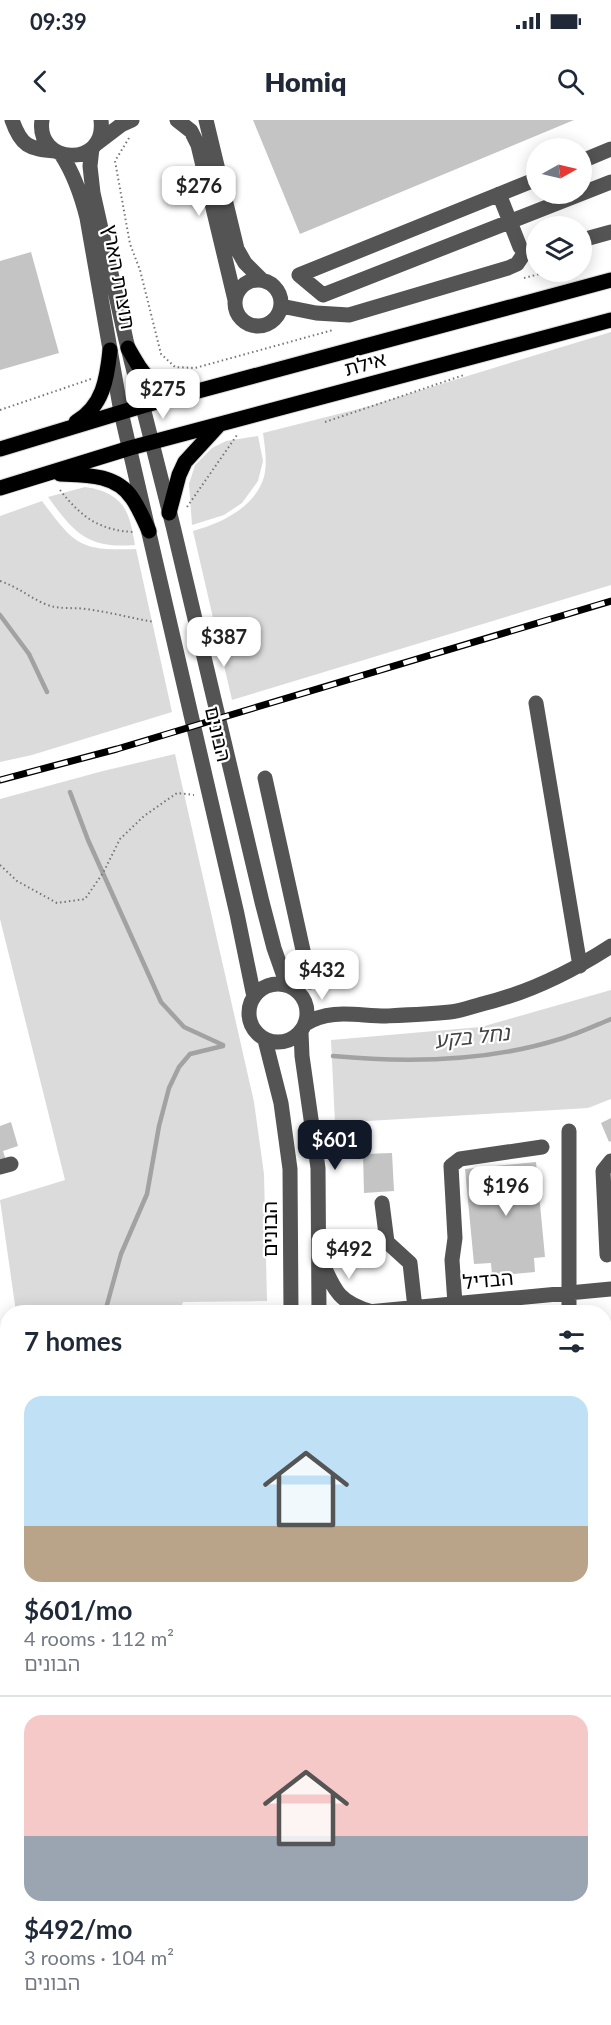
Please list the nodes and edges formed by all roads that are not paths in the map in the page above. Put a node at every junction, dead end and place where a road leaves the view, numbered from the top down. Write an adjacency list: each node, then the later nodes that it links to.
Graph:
1 (12, 120): 9 (street)
2 (42, 120): 9 (street, תוצרת הארץ)
3 (101, 120): 7 (street, תוצרת הארץ)
4 (132, 120): 7 (street)
5 (177, 120): 21 (street)
6 (206, 120): 19 (street)
7 (94, 146): 9 (street); 24 (street, תוצרת הארץ)
8 (611, 149): 10 (street)
9 (58, 152): 25 (street, תוצרת הארץ)
10 (592, 156)
11 (611, 182): 14 (street)
12 (526, 183): 13 (street)
13 (499, 194): 14 (street); 14 (street)
14 (510, 223): 17 (street)
15 (611, 232): 16 (street)
16 (592, 237)
17 (526, 249)
18 (526, 257): 22 (street)
19 (262, 280): 21 (street); 22 (street)
20 (611, 280): 26 (main road, אילת)
21 (235, 300): 22 (street)
22 (281, 306)
23 (611, 320): 29 (main road, אילת)
24 (128, 348): 26 (main road); 27 (street, תוצרת הארץ)
25 (110, 350): 28 (street, תוצרת הארץ); 30 (main road)
26 (200, 390): 27 (main road, אילת)
27 (142, 406): 28 (main road, אילת); 31 (street, הבונים)
28 (121, 412): 30 (main road, אילת); 32 (street, הבונים)
29 (219, 425): 31 (main road, אילת); 36 (main road)
30 (63, 429): 33 (main road)
31 (152, 443): 32 (main road, אילת); 36 (street, הבונים)
32 (130, 448): 34 (main road, אילת); 37 (street, הבונים)
33 (0, 449)
34 (48, 473): 35 (main road, אילת); 37 (main road)
35 (0, 488)
36 (171, 519): 43 (street, הבונים)
37 (149, 531): 44 (street, הבונים)
38 (536, 703): 41 (street)
39 (265, 778): 42 (street)
40 (611, 946): 41 (street)
41 (580, 966): 46 (street)
42 (310, 982)
43 (287, 985): 44 (street); 45 (street)
44 (254, 997): 48 (street)
45 (302, 997): 46 (street); 47 (street)
46 (352, 1014): 47 (street)
47 (303, 1028): 48 (street); 54 (street)
48 (265, 1040): 59 (street, הבונים)
49 (569, 1131): 57 (street)
50 (542, 1148): 58 (street)
51 (611, 1161): 53 (street)
52 (382, 1203): 62 (street)
53 (608, 1221): 55 (street)
54 (320, 1255): 60 (street); 61 (street)
55 (607, 1255)
56 (611, 1289): 57 (street, הבדיל)
57 (568, 1293): 58 (street, הבדיל); 64 (street)
58 (455, 1304): 63 (street, הבדיל)
59 (291, 1305)
60 (319, 1305)
61 (350, 1305)
62 (421, 1305)
63 (448, 1305)
64 (569, 1305)

